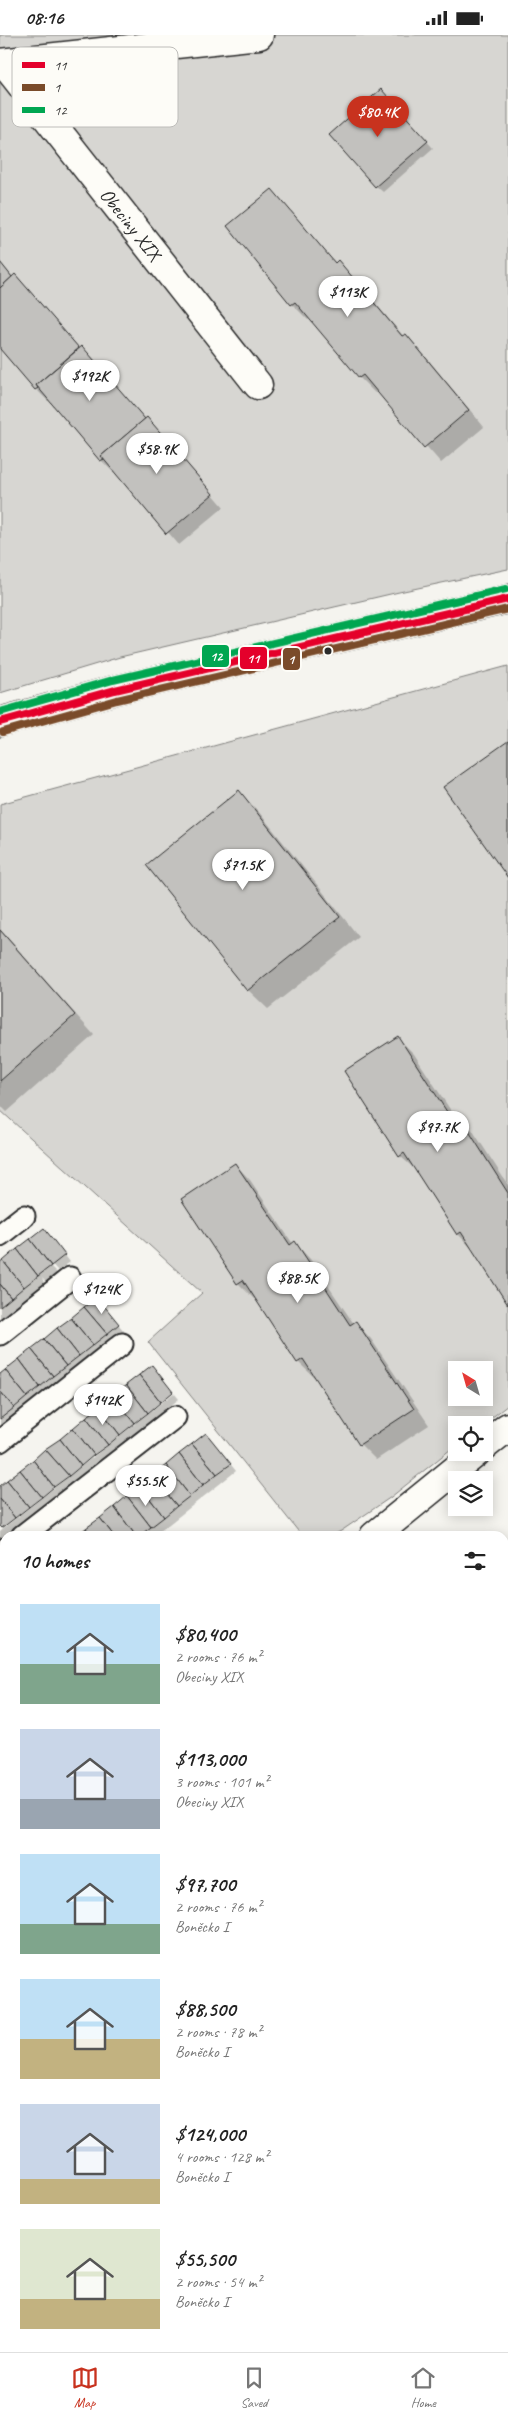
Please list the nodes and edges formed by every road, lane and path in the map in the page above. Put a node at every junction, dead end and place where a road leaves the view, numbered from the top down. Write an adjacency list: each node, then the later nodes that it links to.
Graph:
1 (259, 35): 2 (street)
2 (149, 47)
3 (2, 63): 4 (street, Obeciny XIX)
4 (12, 76)
5 (53, 127): 6 (street, Obeciny XIX)
6 (258, 385)
7 (508, 599): 8 (street)
8 (0, 722)
9 (24, 1216): 10 (lane)
10 (0, 1235)
11 (70, 1278): 12 (lane)
12 (0, 1334)
13 (122, 1344): 17 (lane)
14 (175, 1417): 19 (lane)
15 (508, 1427): 16 (street)
16 (493, 1439)
17 (0, 1441)
18 (466, 1461): 20 (street)
19 (28, 1531)
20 (380, 1531)

